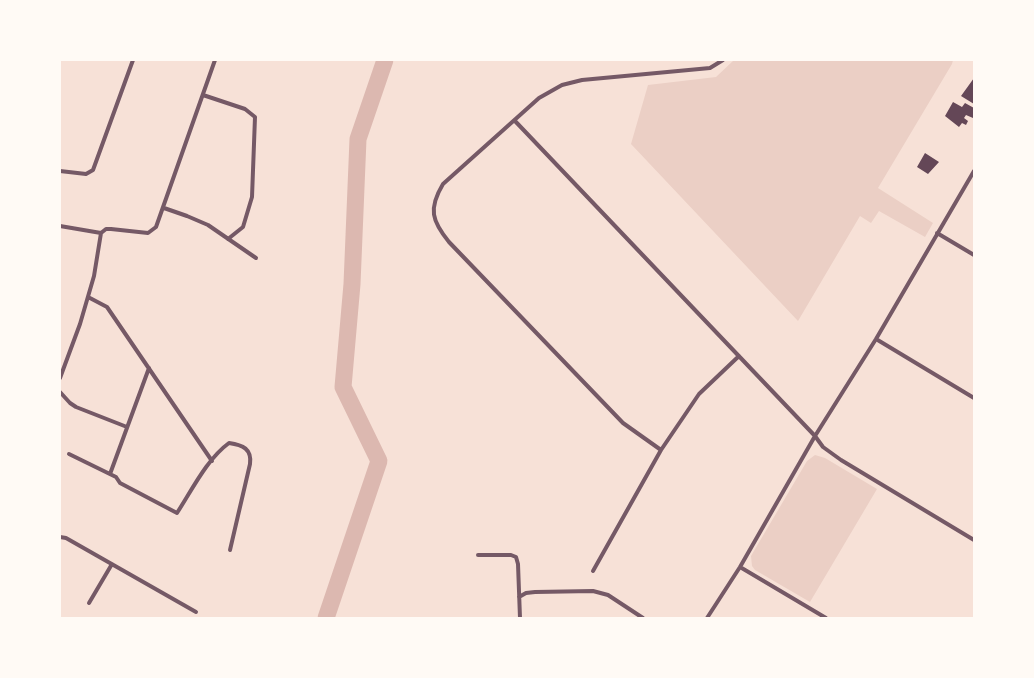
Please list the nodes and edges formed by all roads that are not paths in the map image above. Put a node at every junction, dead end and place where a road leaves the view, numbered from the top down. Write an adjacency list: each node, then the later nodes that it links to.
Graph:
1 (133, 60): 7 (street)
2 (215, 60): 4 (street)
3 (724, 60): 5 (street)
4 (203, 95): 8 (street); 12 (street)
5 (515, 121): 17 (street); 24 (street)
6 (974, 170): 11 (street)
7 (60, 171)
8 (164, 208): 10 (street); 12 (street)
9 (60, 226): 10 (street)
10 (101, 233): 15 (street)
11 (937, 233): 13 (street); 16 (street)
12 (228, 239): 14 (street)
13 (974, 256)
14 (256, 258)
15 (88, 297): 18 (street); 19 (street)
16 (876, 339): 21 (street); 23 (street)
17 (739, 356): 23 (street); 24 (street)
18 (149, 368): 22 (street); 26 (street)
19 (60, 378)
20 (60, 392): 22 (street)
21 (974, 398)
22 (127, 427): 27 (street)
23 (816, 436): 29 (street); 33 (street)
24 (661, 450): 34 (street)
25 (70, 454): 27 (street)
26 (212, 461): 27 (street); 30 (street)
27 (110, 474)
28 (60, 537): 32 (street)
29 (974, 540)
30 (230, 550)
31 (478, 555): 35 (street)
32 (112, 564): 36 (street); 37 (street)
33 (740, 567): 40 (street); 41 (street)
34 (592, 571)
35 (519, 597): 38 (street); 39 (street)
36 (89, 603)
37 (196, 612)
38 (520, 618)
39 (644, 618)
40 (707, 618)
41 (826, 618)

